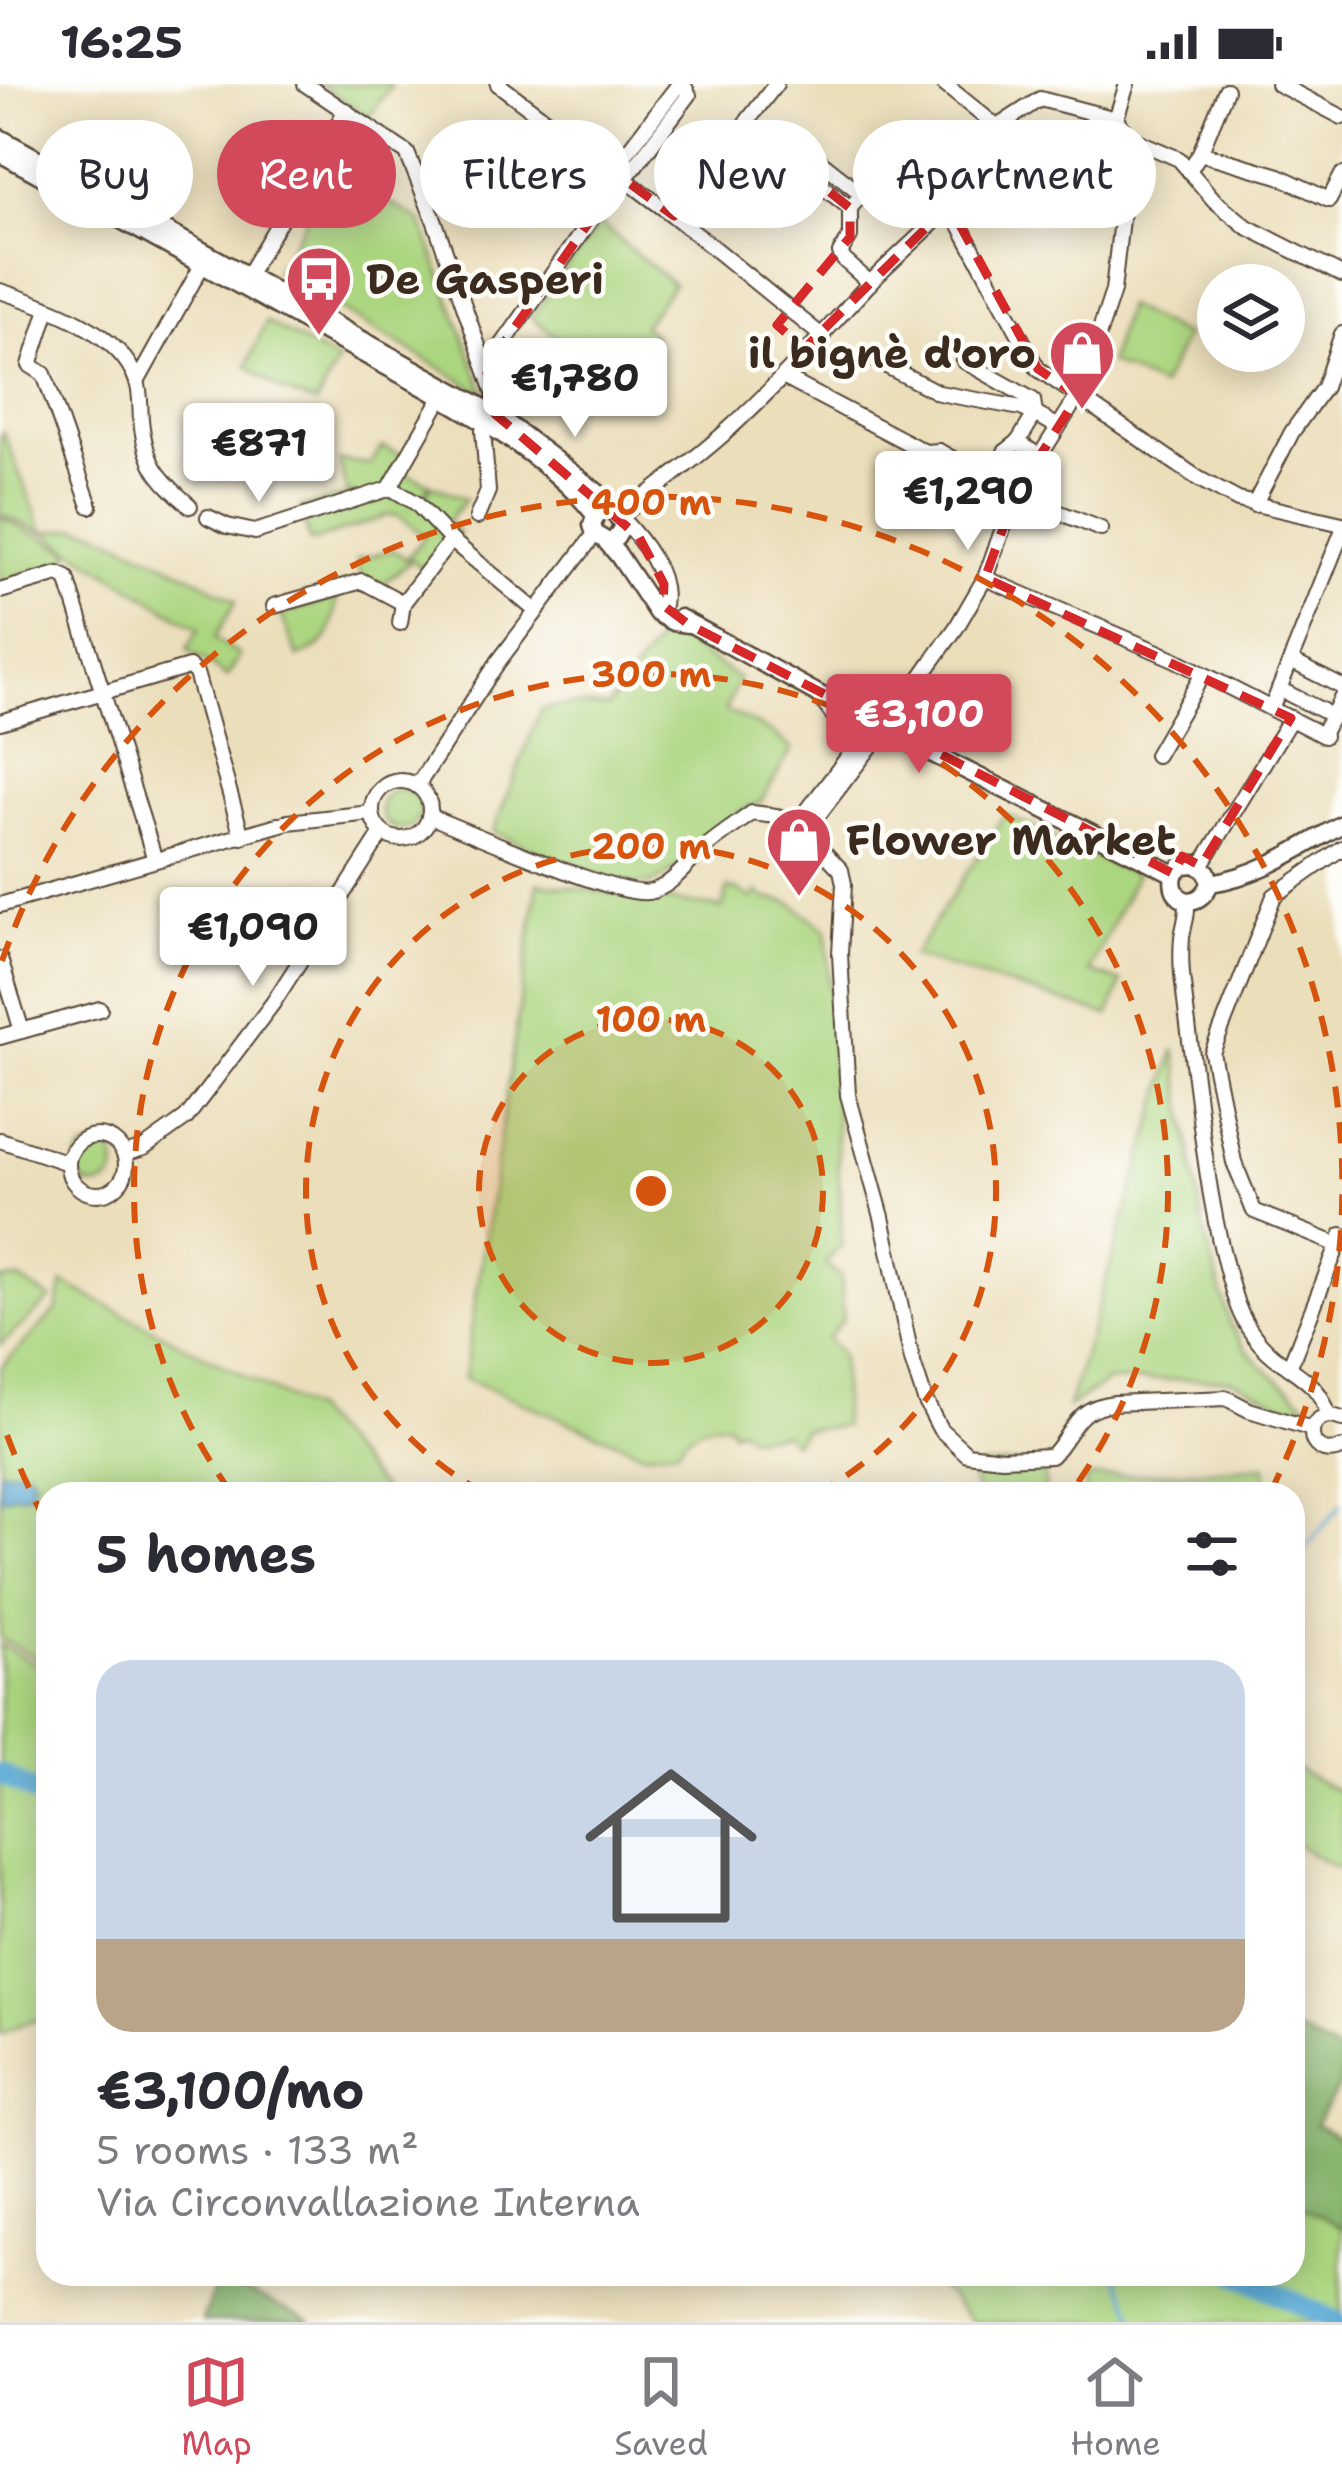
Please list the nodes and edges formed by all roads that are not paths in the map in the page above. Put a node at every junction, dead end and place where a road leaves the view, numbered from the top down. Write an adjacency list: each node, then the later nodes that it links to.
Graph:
1 (305, 84): 9 (street)
2 (498, 84): 12 (street)
3 (681, 84): 20 (street)
4 (776, 84): 13 (street)
5 (944, 84): 14 (street)
6 (1127, 84): 11 (street)
7 (1278, 84): 10 (street)
8 (1226, 90): 19 (street)
9 (346, 110): 33 (street); 41 (street)
10 (1342, 117)
11 (1116, 119): 15 (street)
12 (546, 120)
13 (748, 120)
14 (988, 120)
15 (1008, 120)
16 (0, 138): 31 (street)
17 (1156, 149): 21 (street)
18 (0, 153): 31 (street)
19 (1200, 153): 21 (street); 22 (street)
20 (630, 161)
21 (1189, 171): 32 (street)
22 (1342, 176)
23 (630, 184): 25 (street)
24 (829, 191): 34 (street)
25 (654, 202)
26 (584, 228): 41 (street)
27 (687, 228): 38 (street)
28 (926, 228): 34 (street)
29 (961, 228): 44 (street)
30 (1120, 228): 44 (street)
31 (206, 260): 33 (street); 43 (street)
32 (1342, 275)
33 (245, 280): 45 (street); 47 (street)
34 (870, 283): 38 (street)
35 (0, 291): 36 (street)
36 (48, 309): 43 (street); 54 (street)
37 (1342, 334): 53 (street)
38 (823, 337): 42 (street)
39 (869, 357): 46 (street)
40 (964, 362): 46 (street)
41 (487, 368): 47 (street)
42 (784, 377): 49 (street); 58 (street)
43 (137, 382): 55 (street)
44 (1078, 396): 48 (street); 53 (street)
45 (441, 398): 47 (street); 51 (street)
46 (1035, 414): 48 (street); 49 (street)
47 (491, 419): 57 (street); 58 (street)
48 (1057, 426): 50 (street)
49 (1018, 442): 50 (street)
50 (1039, 456): 52 (street)
51 (392, 484)
52 (1015, 495): 60 (street); 62 (street)
53 (1254, 505): 59 (street)
54 (90, 506)
55 (190, 506)
56 (208, 517): 61 (street)
57 (478, 517)
58 (607, 526): 66 (street); 68 (street); 68 (street)
59 (1342, 528): 69 (street)
60 (1100, 529)
61 (451, 540): 64 (street); 66 (street)
62 (985, 578): 70 (street); 80 (street)
63 (0, 592): 73 (street)
64 (403, 603): 65 (street); 67 (street)
65 (274, 606)
66 (536, 611): 83 (street)
67 (400, 623)
68 (688, 624): 74 (street)
69 (1291, 661): 71 (street); 72 (street)
70 (1203, 674): 76 (street); 82 (street)
71 (1342, 687)
72 (1279, 688): 76 (street); 77 (street)
73 (103, 693): 79 (street); 89 (street); 91 (street)
74 (817, 694): 80 (street); 81 (street)
75 (1342, 698): 78 (street)
76 (1272, 707): 78 (street)
77 (1323, 711)
78 (1292, 718): 92 (street)
79 (0, 722)
80 (879, 727): 81 (street); 87 (street); 93 (street)
81 (853, 750): 87 (street)
82 (1156, 755)
83 (417, 786): 84 (street); 85 (street)
84 (371, 813): 88 (street); 89 (street)
85 (429, 817): 87 (street); 88 (street)
86 (1342, 824): 94 (street)
87 (802, 827): 107 (street)
88 (382, 832): 102 (street)
89 (242, 837): 91 (street)
90 (1342, 848): 104 (street)
91 (155, 860): 96 (street)
92 (1201, 866): 93 (street); 94 (street)
93 (1174, 874): 95 (street)
94 (1210, 883): 95 (street)
95 (1186, 901): 105 (street)
96 (0, 905)
97 (0, 959): 99 (street)
98 (100, 1009): 99 (street)
99 (22, 1030): 100 (street)
100 (0, 1037)
101 (0, 1140): 103 (street)
102 (124, 1154): 103 (street); 103 (street)
103 (68, 1162)
104 (1340, 1240): 105 (street)
105 (1289, 1367): 106 (street)
106 (1335, 1417): 107 (street)
107 (1312, 1429): 108 (street)
108 (1342, 1448)

